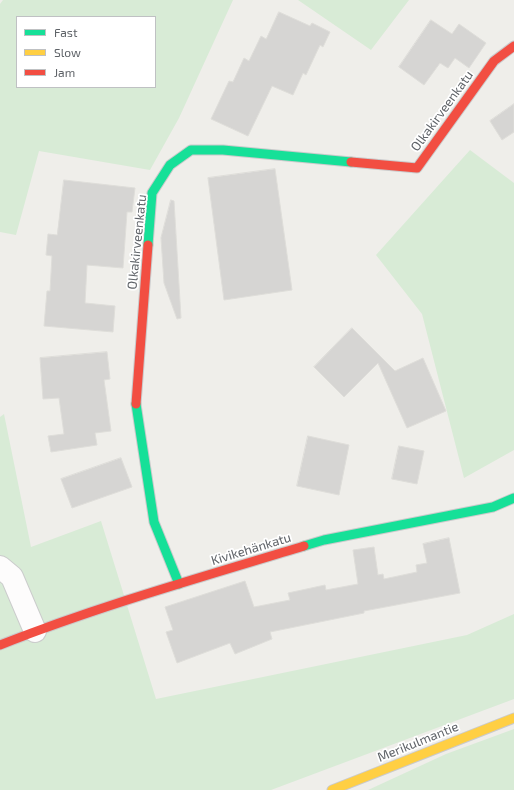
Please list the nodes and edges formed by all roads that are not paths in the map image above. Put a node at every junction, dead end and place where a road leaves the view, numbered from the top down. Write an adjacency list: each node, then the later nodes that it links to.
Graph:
1 (514, 46): 4 (street, Olkakirveenkatu)
2 (514, 498): 4 (street, Kivikehänkatu)
3 (0, 567): 5 (street)
4 (179, 584): 5 (street, Kivikehänkatu)
5 (35, 631): 6 (street, Kivikehänkatu)
6 (0, 645)
7 (514, 718): 8 (street, Merikulmantie)
8 (332, 790)

